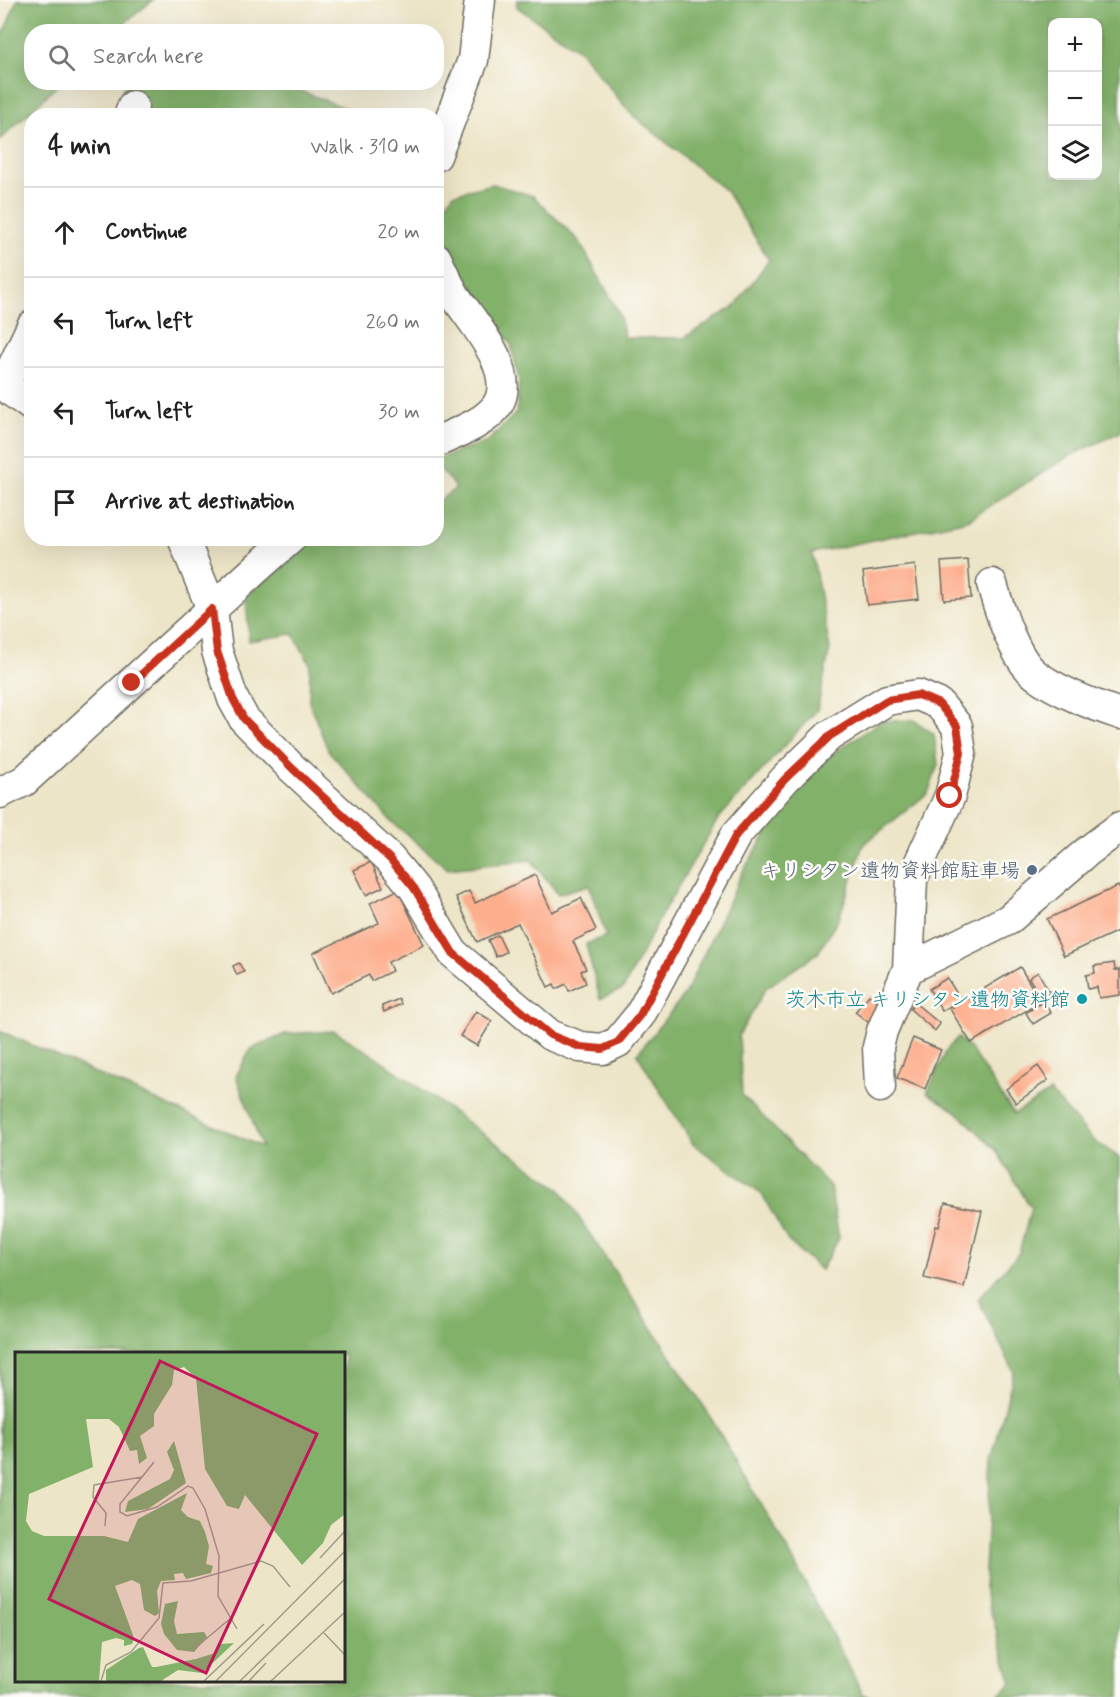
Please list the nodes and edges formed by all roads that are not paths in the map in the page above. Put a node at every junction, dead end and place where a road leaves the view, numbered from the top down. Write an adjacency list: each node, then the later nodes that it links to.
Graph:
1 (480, 0): 2 (street)
2 (444, 135)
3 (444, 274): 7 (street)
4 (24, 341): 5 (street)
5 (2, 384): 6 (street)
6 (24, 399)
7 (444, 438)
8 (186, 546): 11 (street)
9 (282, 546): 11 (street)
10 (992, 584): 12 (street)
11 (212, 609): 13 (street); 15 (street)
12 (1120, 714)
13 (0, 793)
14 (1120, 827): 15 (street)
15 (908, 969): 16 (street)
16 (880, 1087)

